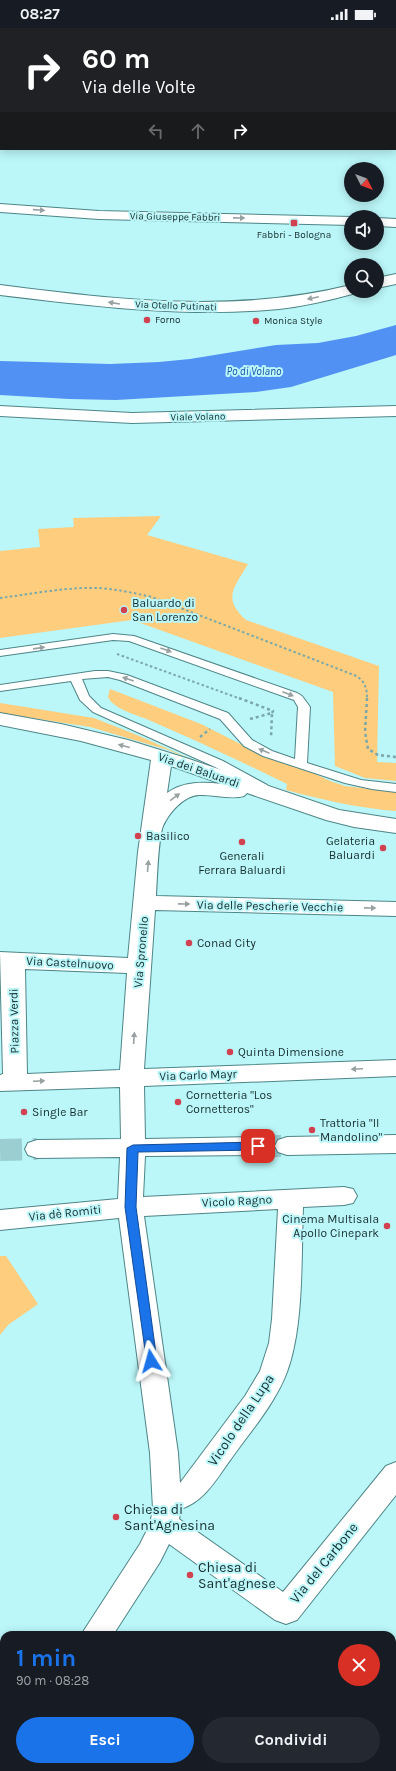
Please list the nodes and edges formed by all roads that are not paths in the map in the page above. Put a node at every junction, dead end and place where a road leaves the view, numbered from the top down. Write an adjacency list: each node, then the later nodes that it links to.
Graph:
1 (0, 208): 2 (street, Via Giuseppe Fabbri, one-way to 2)
2 (344, 221)
3 (384, 222): 4 (street)
4 (396, 223)
5 (396, 278): 6 (street)
6 (384, 281)
7 (0, 290): 8 (street, Via Otello Putinati, one-way to 7)
8 (344, 291)
9 (0, 411): 10 (street, Viale Volano)
10 (396, 411)
11 (0, 653): 16 (lane, one-way to 16)
12 (75, 677): 13 (lane); 16 (lane, one-way to 12); 18 (lane)
13 (0, 688)
14 (0, 719): 15 (street, Via dei Baluardi, one-way to 14)
15 (162, 757): 18 (street, Via dei Baluardi); 20 (street, Via Spronello)
16 (301, 765): 17 (lane)
17 (396, 788)
18 (279, 798): 19 (street, Via dei Baluardi); 20 (street, Via Spronello, one-way to 18)
19 (396, 826)
20 (152, 827): 21 (street, Via Spronello, one-way to 20)
21 (145, 903): 22 (street, Via delle Pescherie Vecchie, one-way to 22); 24 (street, Via Spronello)
22 (396, 909)
23 (7, 960): 24 (street, Via Castelnuovo); 27 (street, Piazza Verdi)
24 (139, 966): 26 (street, Via Spronello, one-way to 24)
25 (396, 1068): 26 (street, Via Carlo Mayr, one-way to 26)
26 (132, 1077): 27 (street, Via Carlo Mayr, one-way to 26); 31 (street, Via Spronello)
27 (7, 1083)
28 (396, 1144): 30 (street)
29 (258, 1146): 31 (street)
30 (287, 1146)
31 (133, 1148): 32 (street); 35 (street, Via Spronello)
32 (37, 1149)
33 (344, 1196): 34 (street, Vicolo Ragno)
34 (291, 1199): 35 (street, Vicolo Ragno); 38 (street, Vicolo della Lupa)
35 (130, 1207): 36 (street, Via dè Romiti); 38 (street, Via Spronello)
36 (0, 1220)
37 (396, 1474): 38 (street, Via del Carbone)
38 (166, 1513): 39 (street)
39 (99, 1631)

